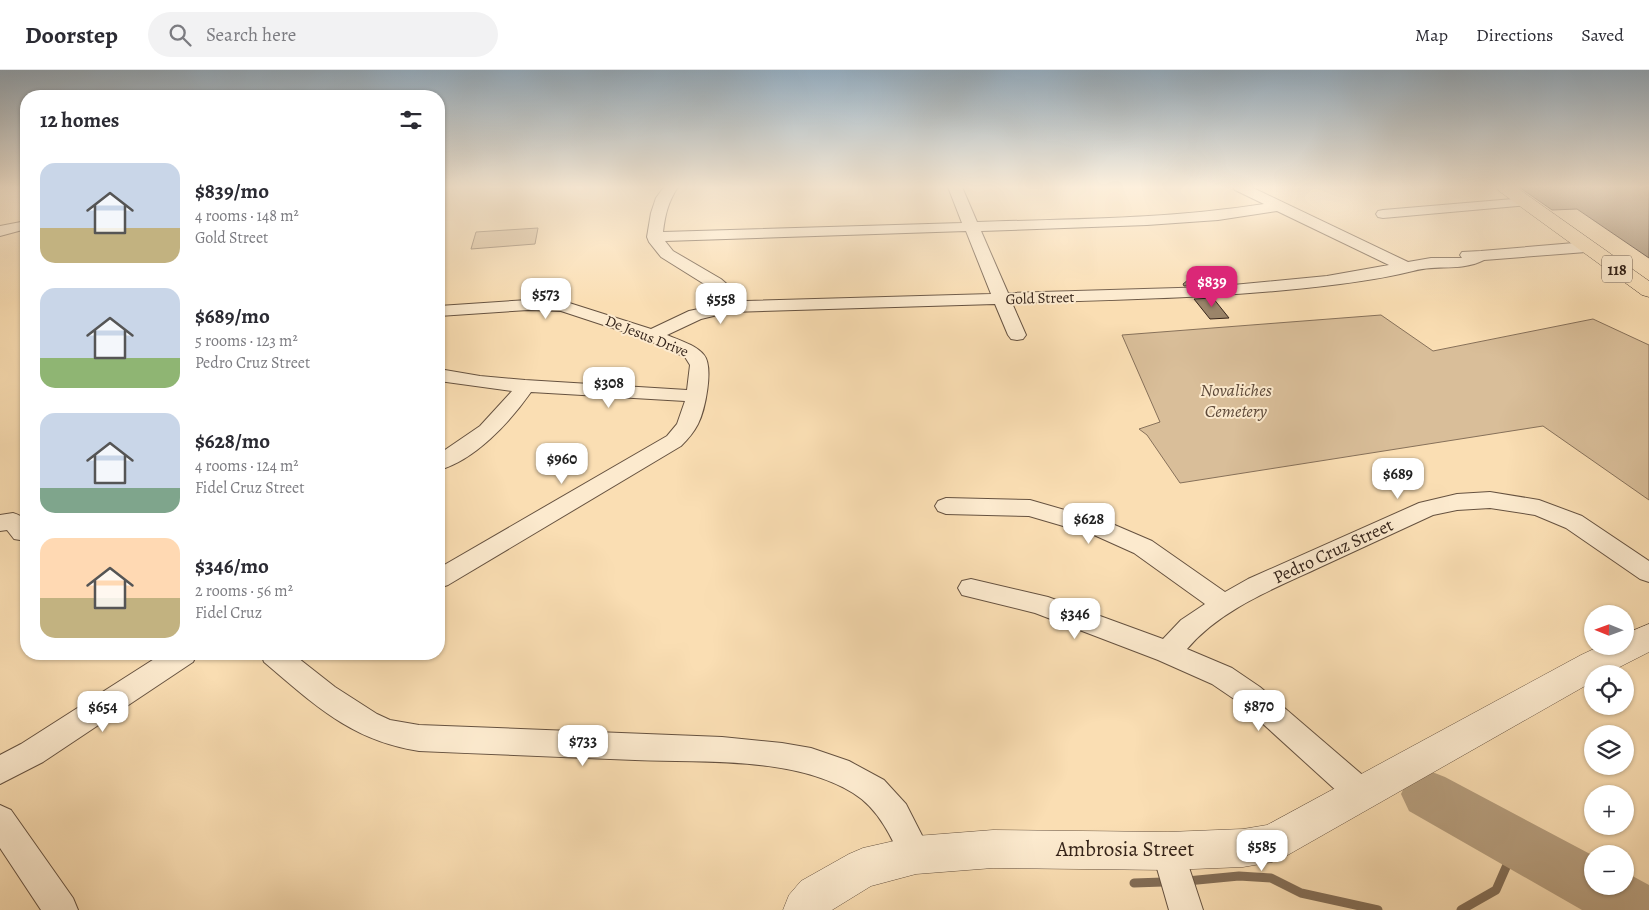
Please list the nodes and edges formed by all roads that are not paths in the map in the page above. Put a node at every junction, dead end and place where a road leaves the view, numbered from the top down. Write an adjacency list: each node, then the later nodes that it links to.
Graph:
1 (656, 226): 8 (street)
2 (993, 226): 6 (street)
3 (1321, 226): 10 (street)
4 (1559, 226): 9 (main road, 118)
5 (20, 227): 7 (street)
6 (972, 227): 8 (street); 12 (street)
7 (0, 232)
8 (655, 237): 13 (street)
9 (1586, 246): 10 (street, Gold Street); 11 (main road, 118)
10 (1407, 268): 12 (street, Gold Street)
11 (1649, 291)
12 (1002, 299): 13 (street, Gold Street); 15 (street)
13 (741, 306): 16 (street, Gold Street)
14 (445, 311): 16 (street, De Jesus Drive)
15 (1017, 335)
16 (652, 336): 19 (street, De Jesus Drive)
17 (445, 377): 18 (street)
18 (525, 386): 19 (street); 20 (street)
19 (696, 396): 25 (street, De Jesus Drive)
20 (445, 460)
21 (946, 506): 27 (street)
22 (0, 523): 23 (street)
23 (20, 530)
24 (1649, 573): 27 (street, Pedro Cruz Street)
25 (445, 575)
26 (971, 588): 29 (street)
27 (1224, 604): 29 (street, Pedro Cruz Street)
28 (1649, 637): 33 (street, Ambrosia Street)
29 (1168, 652): 33 (street)
30 (175, 660): 32 (street)
31 (282, 660): 35 (street)
32 (0, 770)
33 (1362, 794): 36 (street, Ambrosia Street)
34 (0, 820): 37 (street)
35 (916, 855): 36 (street, Ambrosia Street); 38 (street, Ambrosia Street)
36 (1171, 860): 39 (street)
37 (61, 910)
38 (804, 910)
39 (1186, 910)

